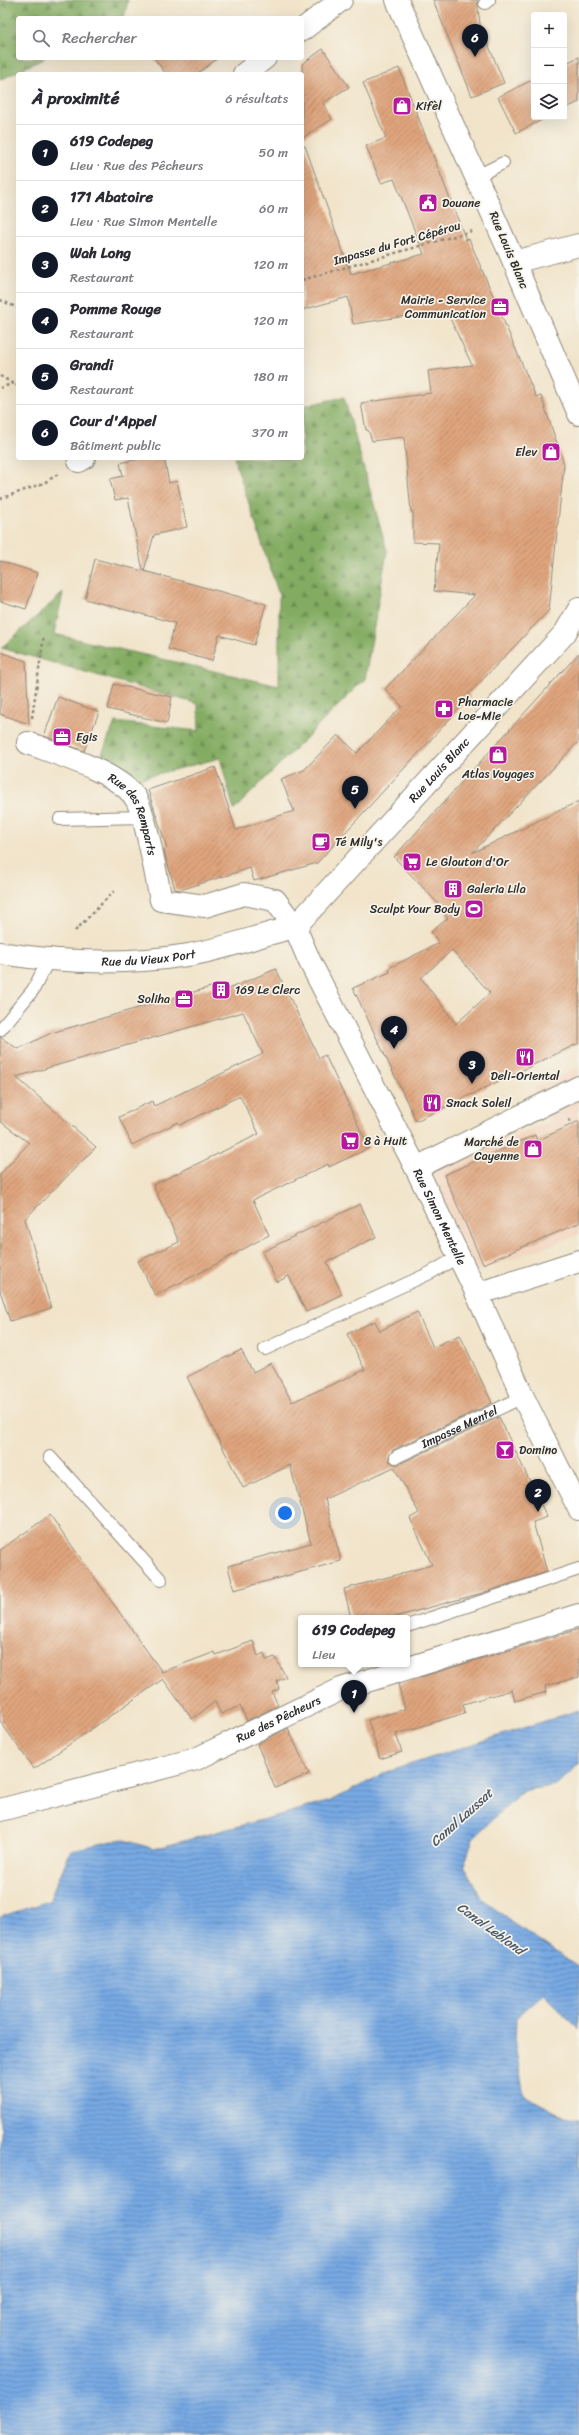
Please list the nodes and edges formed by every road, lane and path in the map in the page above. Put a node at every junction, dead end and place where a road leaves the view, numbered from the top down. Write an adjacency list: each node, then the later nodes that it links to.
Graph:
1 (341, 0): 3 (street)
2 (397, 0): 7 (street, Rue Louis Blanc)
3 (304, 28)
4 (262, 60): 5 (street)
5 (247, 72)
6 (503, 163): 7 (lane)
7 (477, 176): 8 (street, Rue Louis Blanc)
8 (497, 224): 10 (street, Rue Louis Blanc); 11 (path, Impasse du Fort Cépérou)
9 (579, 245): 10 (street)
10 (514, 262): 17 (street, Rue Louis Blanc)
11 (304, 279)
12 (0, 300): 13 (path)
13 (16, 307)
14 (0, 376): 15 (path)
15 (14, 383): 16 (path)
16 (0, 388)
17 (579, 414)
18 (79, 460): 19 (path)
19 (0, 499)
20 (579, 609): 26 (street, Rue Louis Blanc)
21 (44, 635): 22 (path)
22 (28, 743): 23 (street, Rue des Remparts)
23 (143, 817): 24 (lane); 26 (street, Rue des Remparts)
24 (60, 820)
25 (114, 891): 27 (path)
26 (295, 927): 29 (street, Rue du Vieux Port); 32 (street, Rue Simon Mentelle)
27 (74, 931)
28 (0, 953): 29 (street, Rue du Vieux Port)
29 (48, 961): 30 (lane)
30 (0, 1030)
31 (579, 1087): 32 (street)
32 (416, 1168): 33 (street, Rue Simon Mentelle)
33 (458, 1257): 35 (street, Rue Simon Mentelle); 36 (lane)
34 (579, 1261): 35 (street)
35 (476, 1294): 37 (street, Rue Simon Mentelle)
36 (266, 1349)
37 (523, 1397): 39 (lane, Impasse Mentel); 40 (street, Rue Simon Mentelle)
38 (50, 1457): 42 (lane)
39 (396, 1457)
40 (579, 1509)
41 (579, 1569): 44 (lane)
42 (161, 1580)
43 (579, 1615): 45 (street, Rue des Pêcheurs)
44 (410, 1625)
45 (0, 1810)

